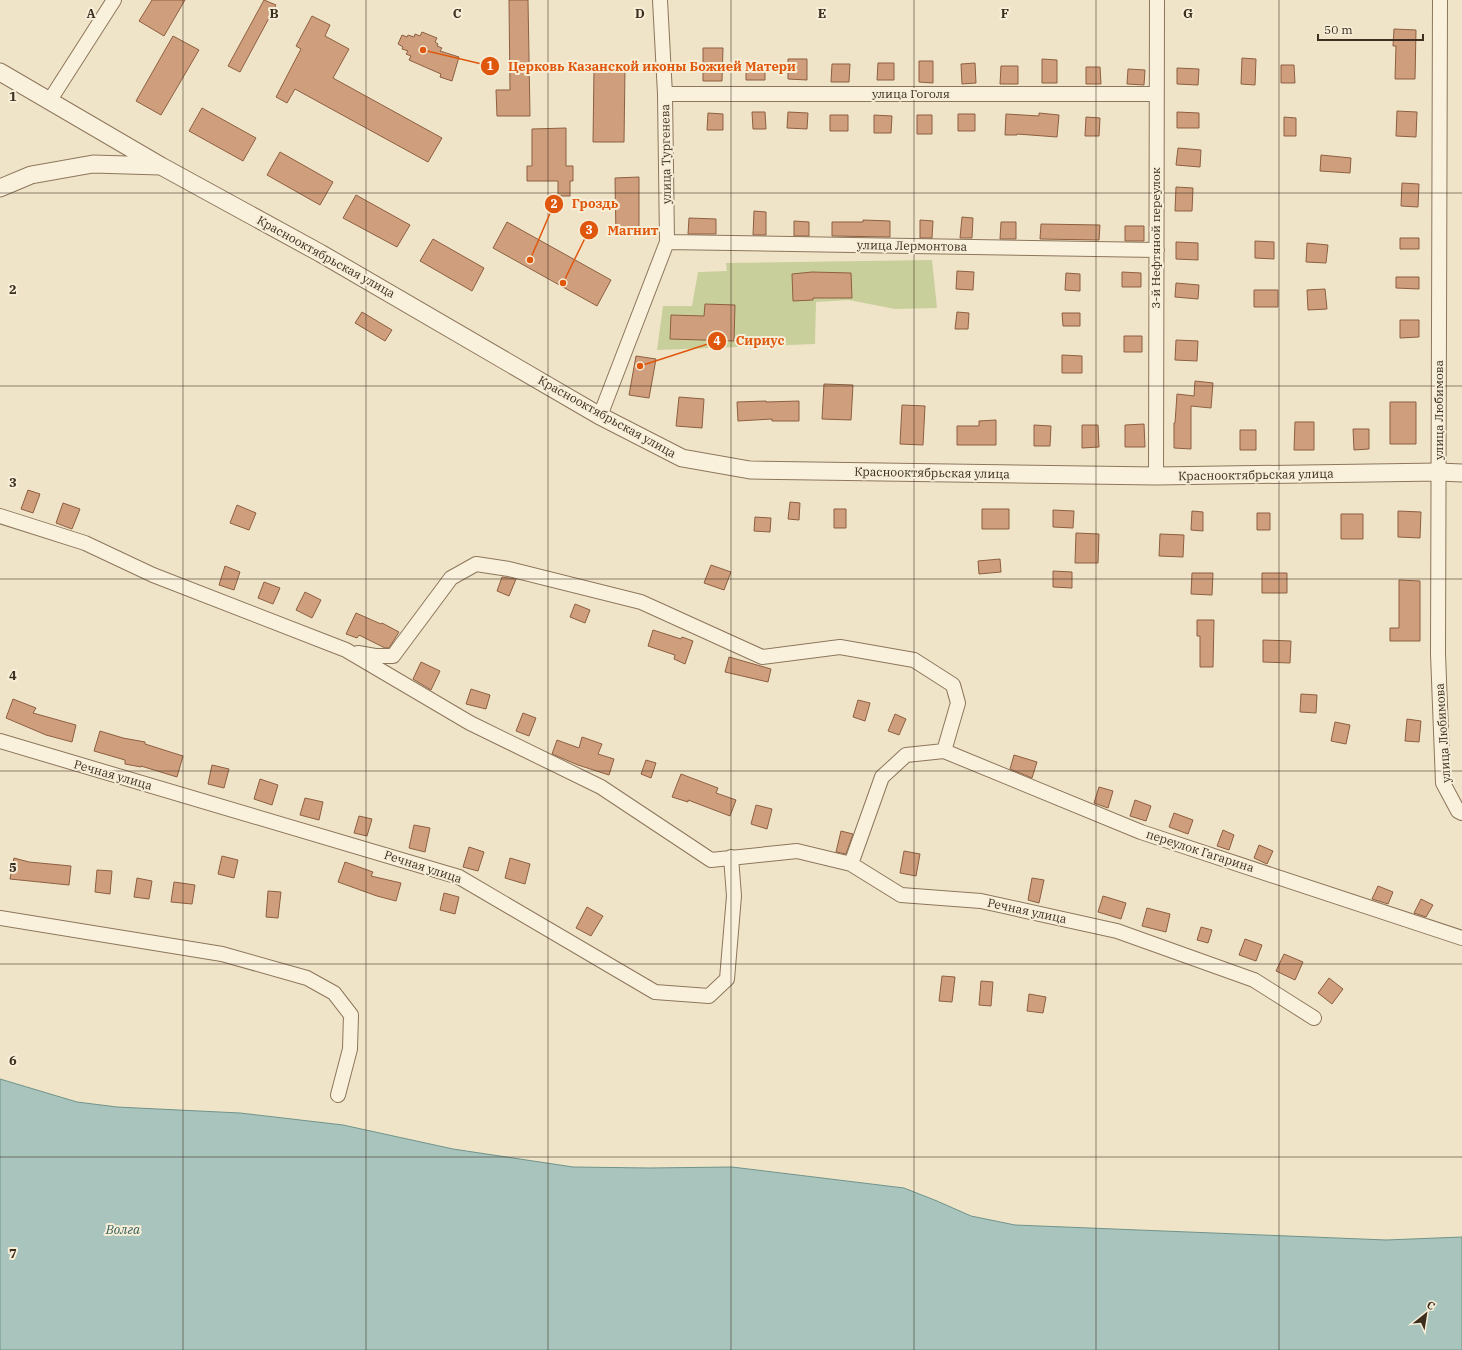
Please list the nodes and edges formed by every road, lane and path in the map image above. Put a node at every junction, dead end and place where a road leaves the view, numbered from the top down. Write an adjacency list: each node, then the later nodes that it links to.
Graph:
1 (114, 0): 8 (street)
2 (660, 0): 6 (street, улица Тургенева)
3 (1157, 0): 7 (street, 3-й Нефтяной переулок)
4 (1440, 0): 14 (street, улица Любимова)
5 (0, 72): 8 (street, Краснооктябрьская улица)
6 (665, 94): 7 (street, улица Гоголя); 11 (street, улица Тургенева)
7 (1156, 94): 12 (street, 3-й Нефтяной переулок)
8 (50, 100): 9 (street, Краснооктябрьская улица)
9 (161, 166): 10 (street); 13 (street, Краснооктябрьская улица)
10 (0, 188)
11 (667, 242): 12 (street, улица Лермонтова); 13 (street, улица Тургенева)
12 (1156, 250): 16 (street, 3-й Нефтяной переулок)
13 (600, 416): 16 (street, Краснооктябрьская улица)
14 (1439, 472): 15 (street, Краснооктябрьская улица); 16 (street, Краснооктябрьская улица); 21 (street, улица Любимова)
15 (1462, 473)
16 (1156, 476)
17 (0, 516): 18 (street, Речная улица)
18 (346, 650): 20 (street); 22 (street, Речная улица)
19 (0, 741): 22 (street, Речная улица)
20 (944, 751): 23 (street); 25 (street, переулок Гагарина)
21 (1462, 812)
22 (731, 857): 23 (street, Речная улица)
23 (851, 864): 26 (street, Речная улица)
24 (0, 918): 27 (street)
25 (1461, 938)
26 (1314, 1018)
27 (338, 1094)

